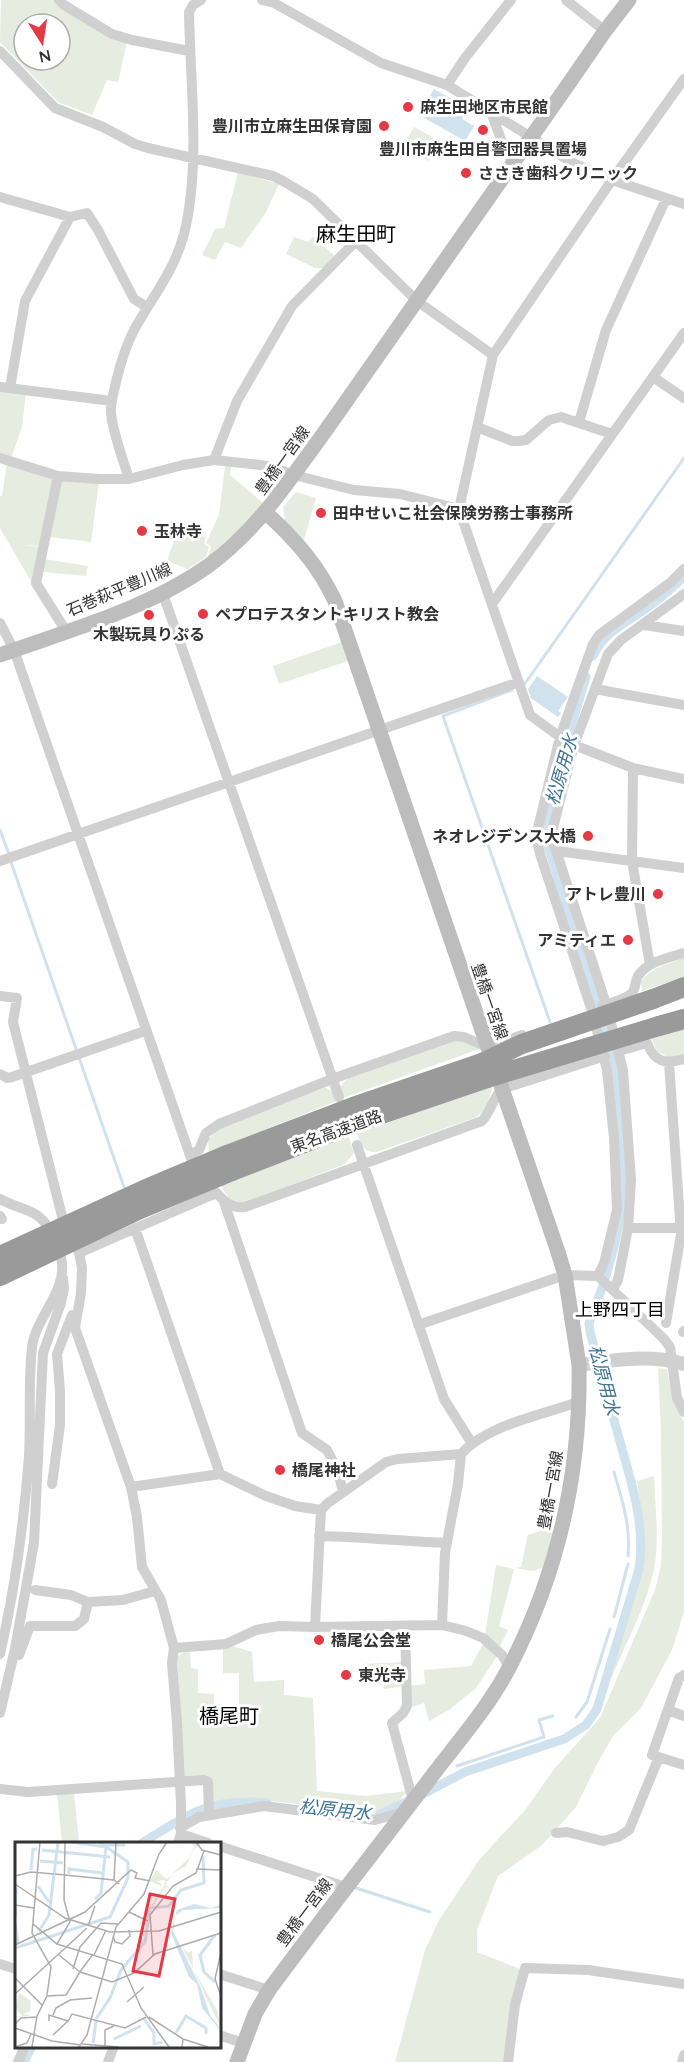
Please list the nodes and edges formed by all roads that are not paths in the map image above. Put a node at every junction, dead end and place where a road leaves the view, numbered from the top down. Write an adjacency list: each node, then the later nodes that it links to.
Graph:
1 (59, 0): 10 (street)
2 (201, 0): 10 (street)
3 (262, 0): 7 (street)
4 (511, 0): 12 (street)
5 (566, 0): 8 (street)
6 (629, 0): 8 (main road, 豊橋一宮線)
7 (274, 1): 12 (street)
8 (605, 31): 14 (main road, 豊橋一宮線)
9 (0, 51): 15 (street)
10 (189, 51): 15 (street)
11 (684, 79): 17 (street)
12 (447, 85): 13 (street)
13 (491, 112): 14 (street); 16 (street)
14 (532, 137): 16 (main road, 豊橋一宮線); 17 (street)
15 (193, 158): 22 (street); 24 (street)
16 (514, 162): 23 (main road, 豊橋一宮線)
17 (612, 180): 19 (street); 26 (street)
18 (0, 196): 21 (street)
19 (666, 199): 20 (street); 31 (street)
20 (684, 204)
21 (70, 217): 24 (street); 28 (street)
22 (356, 241): 23 (street); 35 (street)
23 (417, 301): 26 (street); 36 (main road, 豊橋一宮線)
24 (147, 307): 30 (street)
25 (684, 333): 27 (street)
26 (493, 355): 32 (street)
27 (653, 377): 29 (street); 33 (street)
28 (5, 388): 30 (street)
29 (684, 398)
30 (112, 400): 38 (street)
31 (579, 422): 32 (street); 33 (street)
32 (477, 427): 39 (street)
33 (612, 434): 44 (street)
34 (0, 458): 37 (street)
35 (214, 460): 36 (street); 38 (street)
36 (294, 475): 39 (street); 40 (main road, 豊橋一宮線)
37 (58, 476): 38 (street); 47 (street)
38 (129, 479)
39 (459, 508): 44 (street)
40 (266, 512): 42 (main road, 石巻萩平豊川線); 53 (main road, 豊橋一宮線)
41 (684, 568): 54 (street)
42 (163, 594): 47 (main road, 石巻萩平豊川線); 57 (street)
43 (684, 594): 46 (street)
44 (492, 604): 50 (street)
45 (0, 623): 49 (street)
46 (644, 625): 48 (street); 51 (street)
47 (66, 631): 49 (main road, 石巻萩平豊川線)
48 (684, 631)
49 (7, 652): 58 (street)
50 (519, 682): 53 (street); 54 (street)
51 (594, 689): 52 (street); 54 (street)
52 (684, 705)
53 (378, 730): 57 (street); 77 (main road, 豊橋一宮線)
54 (567, 741): 55 (street); 59 (street); 69 (street)
55 (633, 768): 56 (street); 61 (street)
56 (684, 779)
57 (229, 782): 58 (street); 80 (street)
58 (77, 834): 60 (street); 72 (street)
59 (556, 851): 61 (street); 68 (street)
60 (0, 861)
61 (632, 861): 62 (street); 64 (street)
62 (684, 868)
63 (684, 953): 64 (street)
64 (650, 965): 68 (street)
65 (684, 987): 70 (highway)
66 (0, 996): 78 (street)
67 (684, 1002): 70 (highway, 東名高速道路)
68 (606, 1004): 69 (street); 73 (street)
69 (592, 1011): 74 (street); 77 (street)
70 (656, 1011): 71 (highway, 東名高速道路); 77 (highway, 東名高速道路, bridge); 77 (highway, bridge)
71 (684, 1019)
72 (145, 1031): 78 (street); 80 (street)
73 (619, 1051): 76 (street); 88 (street)
74 (605, 1056): 77 (street); 96 (street)
75 (684, 1059): 76 (street)
76 (669, 1063): 89 (street)
77 (489, 1069): 80 (street); 83 (highway, 東名高速道路); 84 (street); 94 (main road, 豊橋一宮線)
78 (25, 1072): 79 (street); 90 (street)
79 (0, 1074)
80 (332, 1079): 81 (street)
81 (339, 1097)
82 (357, 1145): 84 (street)
83 (230, 1163): 91 (highway, 東名高速道路, bridge); 95 (highway, 東名高速道路, bridge)
84 (363, 1163): 86 (street); 99 (street)
85 (0, 1199): 93 (street)
86 (224, 1202): 87 (street); 109 (street)
87 (135, 1228): 90 (street); 106 (street)
88 (628, 1228): 89 (street); 96 (street)
89 (681, 1228): 92 (street)
90 (79, 1253): 108 (street)
91 (0, 1256)
92 (681, 1265): 98 (street)
93 (62, 1274): 120 (street); 123 (street)
94 (565, 1275): 96 (street); 99 (street); 101 (main road, 豊橋一宮線)
95 (0, 1276)
96 (606, 1283): 100 (street)
97 (72, 1315): 107 (street)
98 (666, 1323)
99 (418, 1325): 104 (street)
100 (678, 1362): 101 (street); 103 (street)
101 (591, 1363): 102 (main road, 豊橋一宮線)
102 (578, 1402): 104 (street); 121 (main road, 豊橋一宮線)
103 (684, 1412)
104 (471, 1442): 105 (street)
105 (461, 1454): 109 (street); 112 (street)
106 (220, 1474): 108 (street); 110 (street)
107 (52, 1484)
108 (131, 1487): 114 (street)
109 (343, 1492): 110 (street)
110 (321, 1510): 111 (street)
111 (319, 1536): 112 (street); 118 (street)
112 (447, 1543): 116 (street)
113 (35, 1590): 115 (street)
114 (155, 1591): 115 (street); 119 (street)
115 (88, 1602): 123 (street)
116 (442, 1625): 117 (street); 121 (street)
117 (405, 1626): 118 (street); 131 (street)
118 (315, 1627): 119 (street)
119 (174, 1648): 129 (street)
120 (0, 1654)
121 (509, 1667): 131 (main road, 豊橋一宮線)
122 (684, 1675): 124 (street)
123 (8, 1679): 125 (street)
124 (668, 1710): 126 (street); 127 (street)
125 (0, 1713)
126 (684, 1716)
127 (659, 1757): 128 (street); 133 (street)
128 (684, 1765)
129 (179, 1781): 130 (street); 132 (street); 134 (street)
130 (0, 1789)
131 (409, 1806): 132 (street); 137 (main road, 豊橋一宮線)
132 (209, 1815): 134 (street)
133 (556, 1833)
134 (180, 1835): 135 (street)
135 (204, 1842)
136 (220, 1846): 137 (street)
137 (346, 1887): 142 (main road, 豊橋一宮線)
138 (0, 1964): 139 (street)
139 (15, 1969)
140 (220, 1974): 142 (street)
141 (684, 1984): 151 (street)
142 (269, 1990): 144 (main road, 豊橋一宮線)
143 (220, 2035): 144 (street)
144 (243, 2043): 150 (main road, 豊橋一宮線)
145 (25, 2047): 148 (street)
146 (114, 2047): 149 (street)
147 (684, 2055): 152 (street)
148 (18, 2062)
149 (108, 2062)
150 (237, 2062)
151 (508, 2062)
152 (681, 2062)

